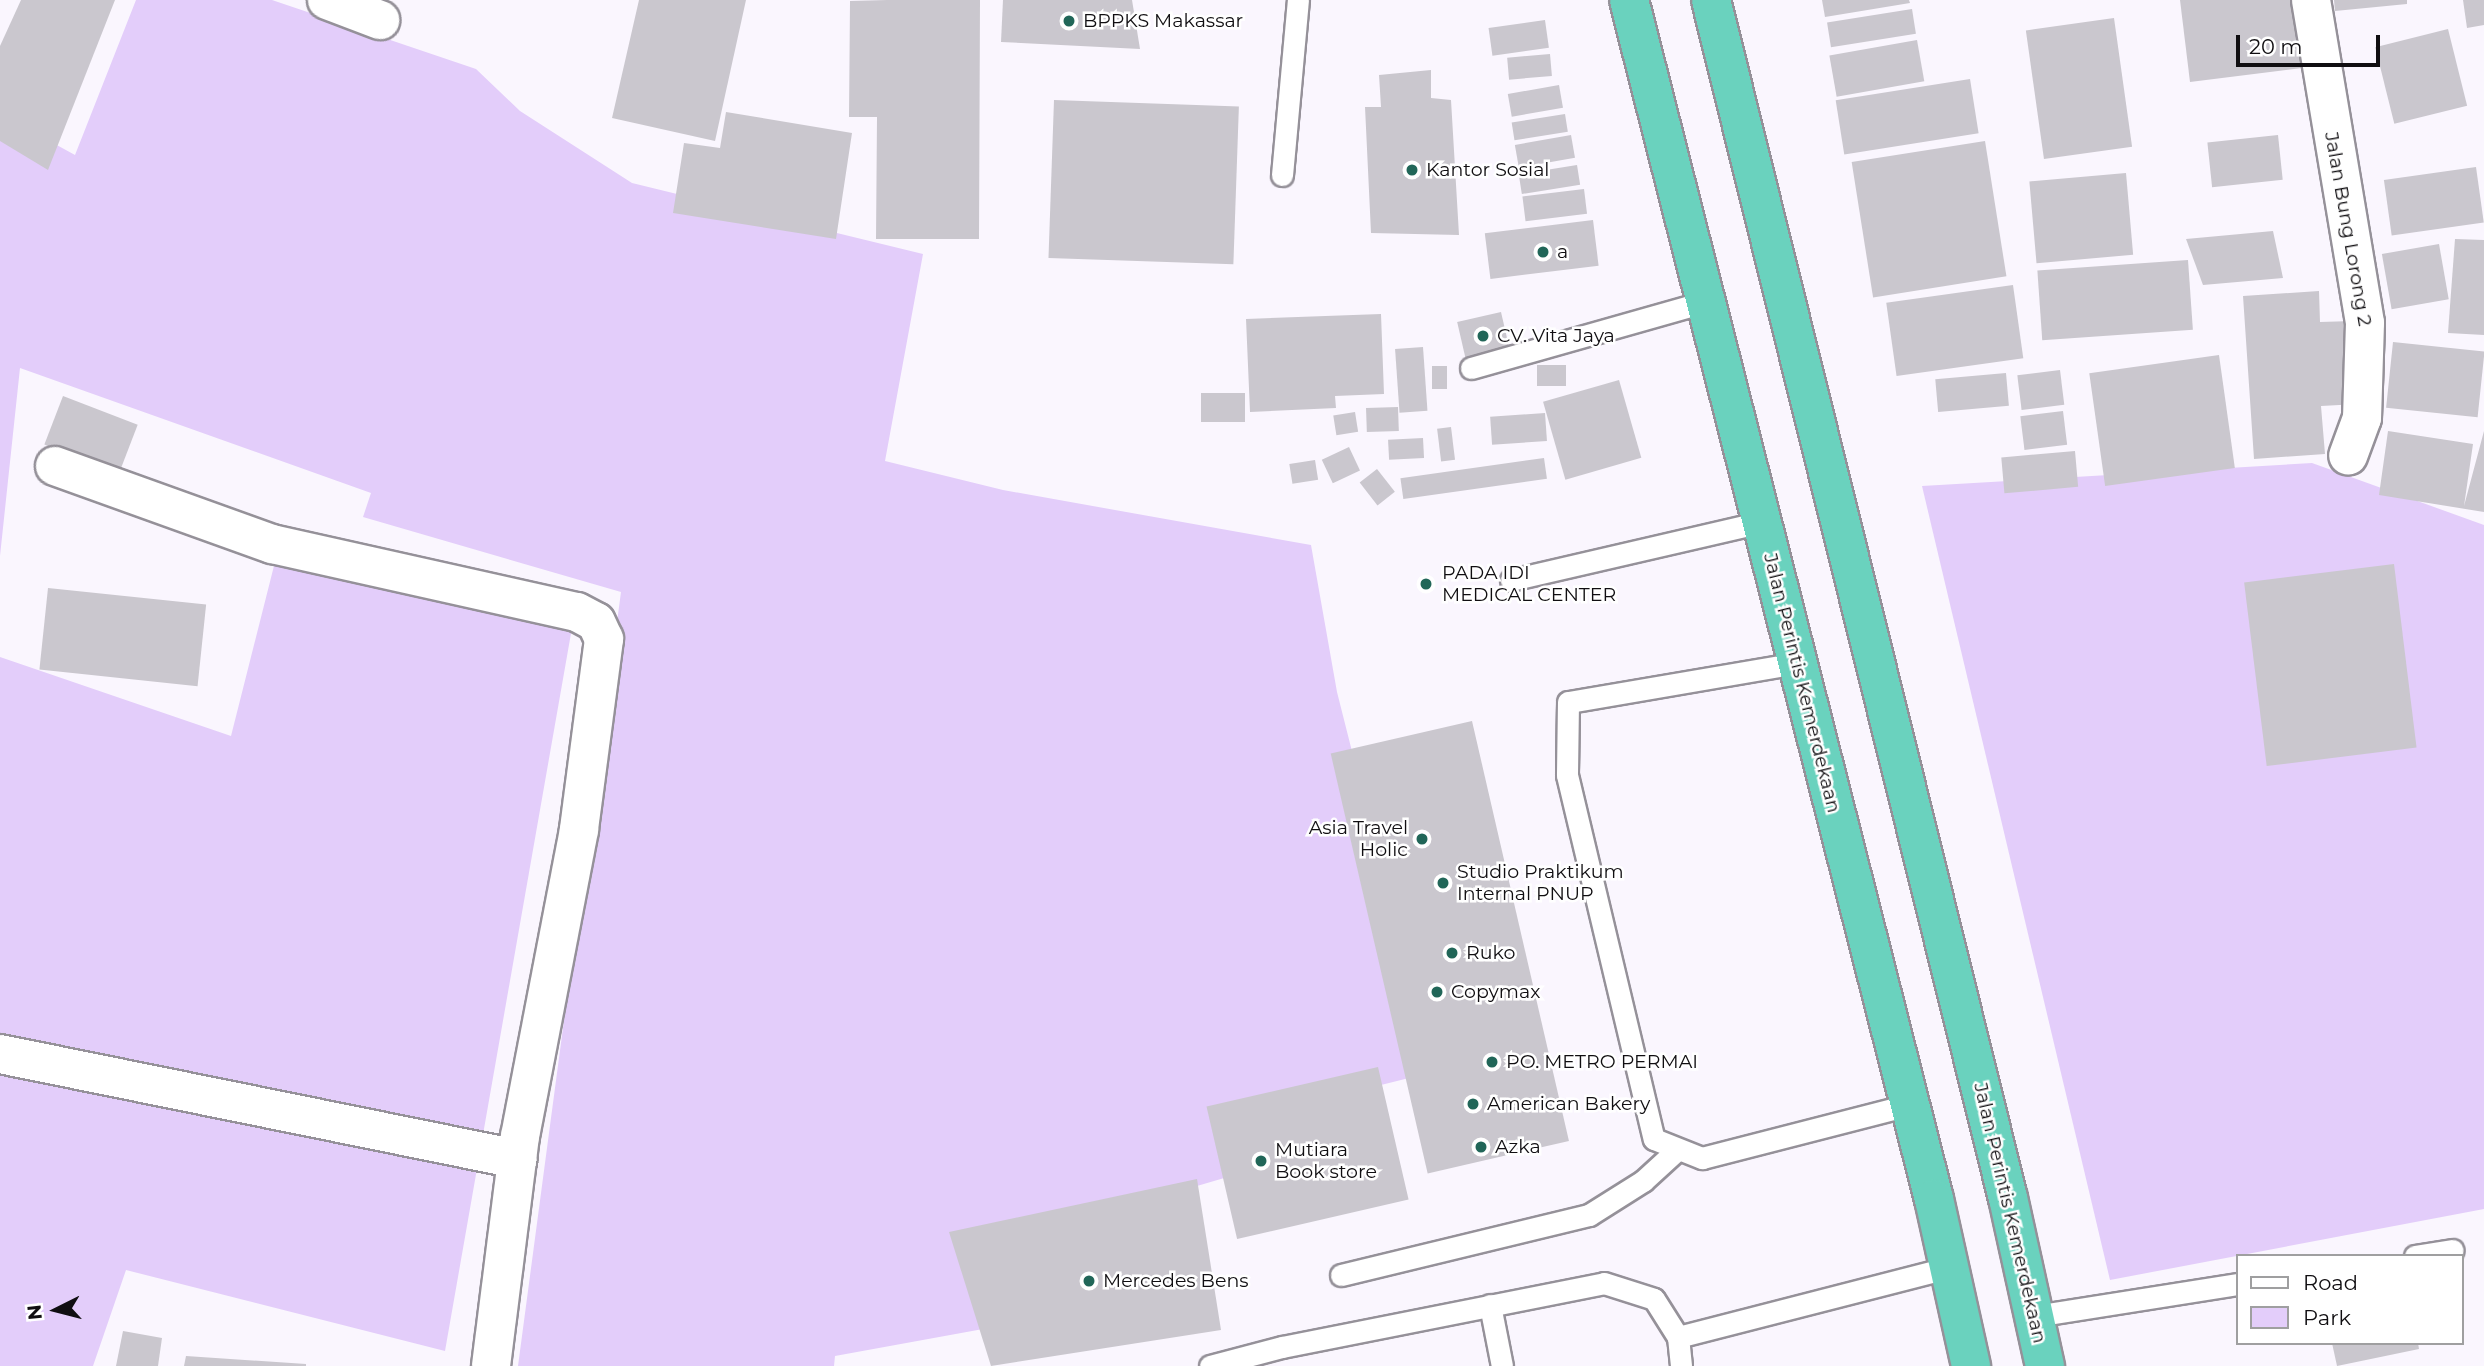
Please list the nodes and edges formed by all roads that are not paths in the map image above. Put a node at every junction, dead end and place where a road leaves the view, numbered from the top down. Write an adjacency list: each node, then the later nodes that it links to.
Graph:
1 (327, 0): 6 (street)
2 (1298, 0): 7 (lane)
3 (1629, 0): 8 (highway, Jalan Perintis Kemerdekaan)
4 (1711, 0): 25 (highway, Jalan Perintis Kemerdekaan)
5 (2311, 0): 10 (street, Jalan Bung Lorong 2)
6 (380, 20)
7 (1282, 175)
8 (1708, 301): 9 (lane); 12 (highway, Jalan Perintis Kemerdekaan)
9 (1471, 368)
10 (2348, 456)
11 (55, 466): 18 (street)
12 (1762, 522): 13 (lane); 14 (highway, Jalan Perintis Kemerdekaan)
13 (1511, 580)
14 (1797, 663): 16 (highway, Jalan Perintis Kemerdekaan); 17 (lane)
15 (0, 1054): 18 (street)
16 (1909, 1105): 17 (lane); 21 (highway, Jalan Perintis Kemerdekaan)
17 (1678, 1149): 22 (lane)
18 (517, 1159): 27 (street)
19 (2453, 1250): 20 (lane)
20 (2428, 1254)
21 (1950, 1267): 26 (lane); 31 (highway, Jalan Perintis Kemerdekaan)
22 (1341, 1275)
23 (2236, 1284): 25 (lane)
24 (1490, 1305): 26 (lane); 28 (lane); 29 (lane)
25 (2035, 1316): 32 (highway, Jalan Perintis Kemerdekaan)
26 (1678, 1337): 30 (lane)
27 (491, 1366)
28 (1210, 1366)
29 (1502, 1366)
30 (1681, 1366)
31 (1971, 1366)
32 (2045, 1366)

